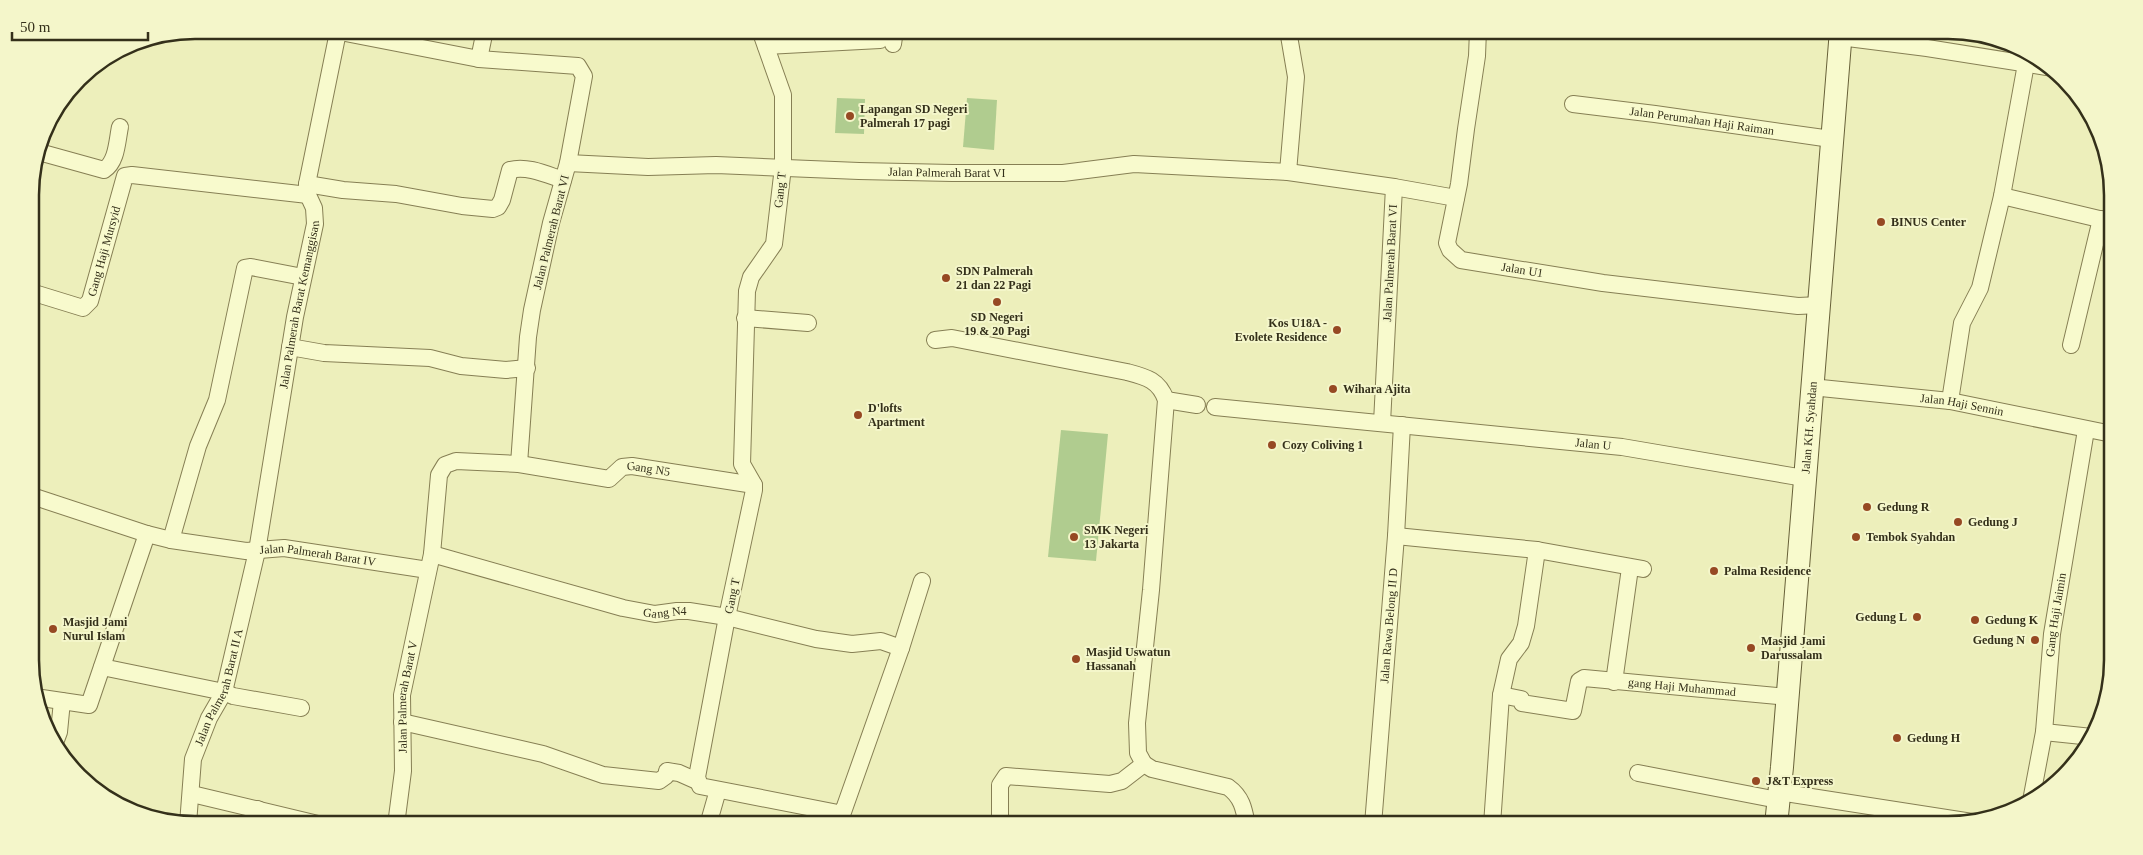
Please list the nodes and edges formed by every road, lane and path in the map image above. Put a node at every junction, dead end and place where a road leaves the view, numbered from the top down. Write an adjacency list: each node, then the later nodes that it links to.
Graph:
1 (333, 39): 23 (street, Jalan Palmerah Barat Kemanggisan)
2 (375, 39): 11 (street)
3 (483, 39): 11 (street)
4 (763, 39): 10 (street, Gang T)
5 (881, 39): 10 (street)
6 (1290, 39): 20 (street)
7 (1478, 39): 25 (street, Jalan U1)
8 (1840, 39): 16 (street, Jalan KH. Syahdan)
9 (1871, 39): 12 (street)
10 (766, 46): 19 (street, Gang T)
11 (479, 59): 18 (street)
12 (2026, 64): 13 (street); 24 (street)
13 (2034, 65)
14 (1573, 104): 16 (street, Jalan Perumahan Haji Raiman)
15 (120, 127): 17 (street)
16 (1831, 139): 30 (street, Jalan KH. Syahdan)
17 (44, 153)
18 (568, 163): 19 (street, Jalan Palmerah Barat VI); 21 (street, Jalan Palmerah Barat VI)
19 (787, 168): 20 (street, Jalan Palmerah Barat VI); 31 (street, Gang T)
20 (1288, 172): 22 (street, Jalan Palmerah Barat VI)
21 (563, 180): 23 (street); 36 (street, Jalan Palmerah Barat VI)
22 (1394, 187): 25 (street); 42 (street, Jalan Palmerah Barat VI)
23 (308, 189): 28 (street, Jalan Palmerah Barat Kemanggisan); 29 (street, Gang Haji Mursyid)
24 (2002, 196): 26 (street); 39 (street)
25 (1456, 198): 30 (street, Jalan U1)
26 (2104, 220)
27 (2104, 227): 34 (street)
28 (303, 277): 35 (street, Jalan Palmerah Barat Kemanggisan); 52 (street)
29 (39, 294)
30 (1820, 305): 37 (street, Jalan KH. Syahdan)
31 (745, 318): 32 (street); 48 (street, Gang T)
32 (808, 322)
33 (934, 340): 38 (street)
34 (2072, 345)
35 (290, 347): 36 (street); 54 (street, Jalan Palmerah Barat Kemanggisan)
36 (527, 368): 46 (street, Jalan Palmerah Barat VI)
37 (1811, 387): 39 (street, Jalan Haji Sennin); 47 (street, Jalan KH. Syahdan)
38 (1166, 400): 40 (street); 71 (street)
39 (1950, 401): 44 (street, Jalan Haji Sennin)
40 (1197, 405)
41 (1215, 407): 42 (street, Jalan U)
42 (1382, 423): 43 (street, Jalan U)
43 (1402, 425): 47 (street, Jalan U); 51 (street, Jalan Rawa Belong II D)
44 (2086, 430): 45 (street, Jalan Haji Sennin); 68 (street, Gang Haji Jaimin)
45 (2104, 433)
46 (519, 464): 48 (street, Gang N5); 55 (street)
47 (1804, 478): 63 (street, Jalan KH. Syahdan)
48 (754, 485): 57 (street, Gang T)
49 (39, 498): 50 (street, Jalan Palmerah Barat IV)
50 (148, 534): 52 (street, Jalan Palmerah Barat IV); 59 (street)
51 (1396, 536): 53 (street); 86 (street, Jalan Rawa Belong II D)
52 (171, 540): 54 (street, Jalan Palmerah Barat IV)
53 (1537, 550): 60 (street); 62 (street)
54 (257, 551): 55 (street, Jalan Palmerah Barat IV); 61 (street, Jalan Palmerah Barat II A)
55 (430, 562): 57 (street, Gang N4); 67 (street, Jalan Palmerah Barat V)
56 (922, 581): 58 (street)
57 (727, 617): 58 (street, Gang N4); 73 (street, Gang T)
58 (901, 648): 83 (street)
59 (102, 667): 61 (street); 65 (street)
60 (1614, 682): 62 (street, gang Haji Muhammad); 63 (street, gang Haji Muhammad)
61 (224, 692): 66 (street); 76 (street, Jalan Palmerah Barat II A)
62 (1501, 694): 87 (street)
63 (1788, 697): 77 (street, Jalan KH. Syahdan)
64 (44, 698): 65 (street)
65 (62, 701): 69 (street)
66 (300, 708)
67 (402, 722): 73 (street); 80 (street, Jalan Palmerah Barat V)
68 (2044, 732): 70 (street); 75 (street, Gang Haji Jaimin)
69 (58, 735)
70 (2084, 736)
71 (1144, 764): 84 (street); 85 (street)
72 (1638, 773): 77 (street)
73 (697, 781): 74 (street)
74 (718, 790): 81 (street); 82 (street)
75 (2033, 790)
76 (192, 794): 78 (street, Jalan Palmerah Barat II A); 79 (street)
77 (1779, 796): 88 (street, Jalan KH. Syahdan); 89 (street)
78 (189, 816)
79 (253, 816)
80 (397, 816)
81 (711, 816)
82 (821, 816)
83 (837, 816)
84 (1000, 816)
85 (1245, 816)
86 (1374, 816)
87 (1493, 816)
88 (1777, 816)
89 (1920, 816)

